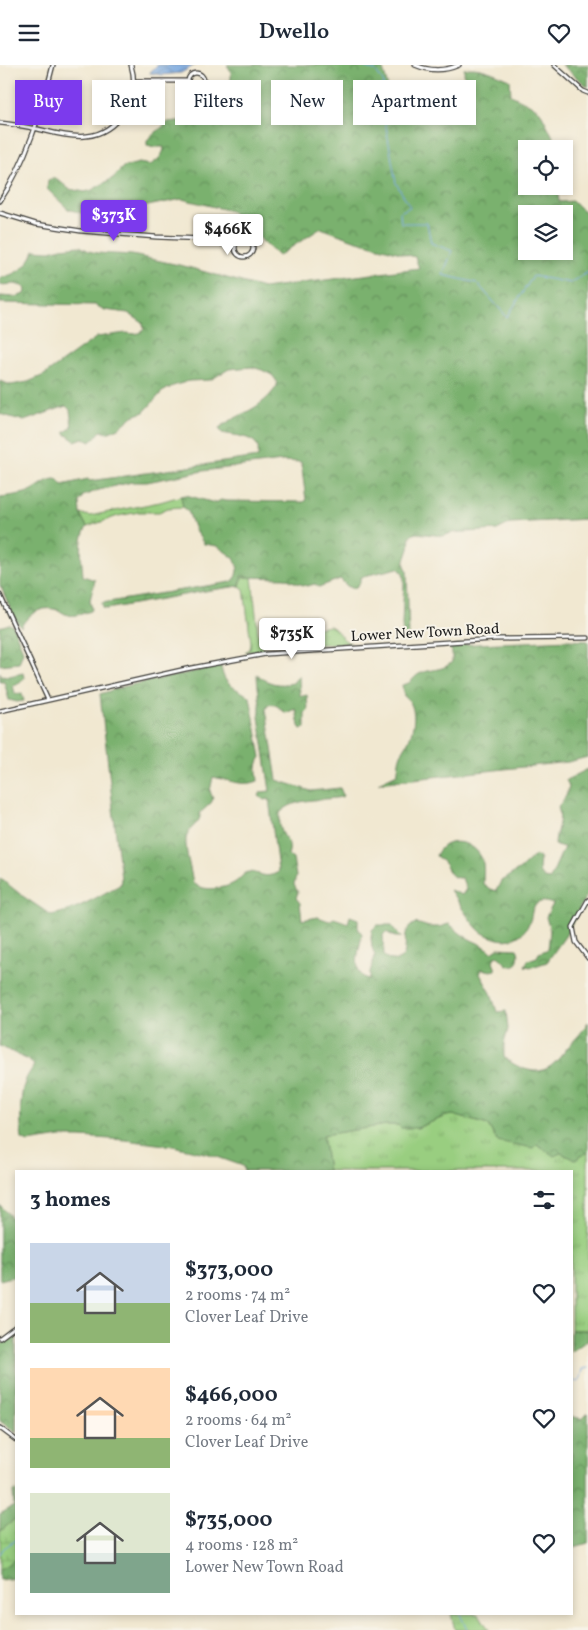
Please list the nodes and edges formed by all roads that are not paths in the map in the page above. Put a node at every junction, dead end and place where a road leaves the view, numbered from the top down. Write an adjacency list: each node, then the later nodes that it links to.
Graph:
1 (53, 65): 11 (street)
2 (131, 65): 6 (street)
3 (415, 65): 4 (street)
4 (459, 65)
5 (554, 65): 8 (street)
6 (134, 80)
7 (188, 81): 7 (street)
8 (588, 93)
9 (0, 123): 11 (street)
10 (114, 125): 11 (street)
11 (35, 129): 12 (street)
12 (0, 201)
13 (0, 213): 14 (street)
14 (235, 247): 14 (street)
15 (0, 595): 17 (street)
16 (588, 638): 17 (street, Lower New Town Road)
17 (48, 700): 18 (street, Lower New Town Road)
18 (0, 711)
19 (588, 900): 20 (street)
20 (588, 959)
21 (15, 1327): 22 (street)
22 (0, 1338)
23 (0, 1428): 24 (street)
24 (15, 1439)

